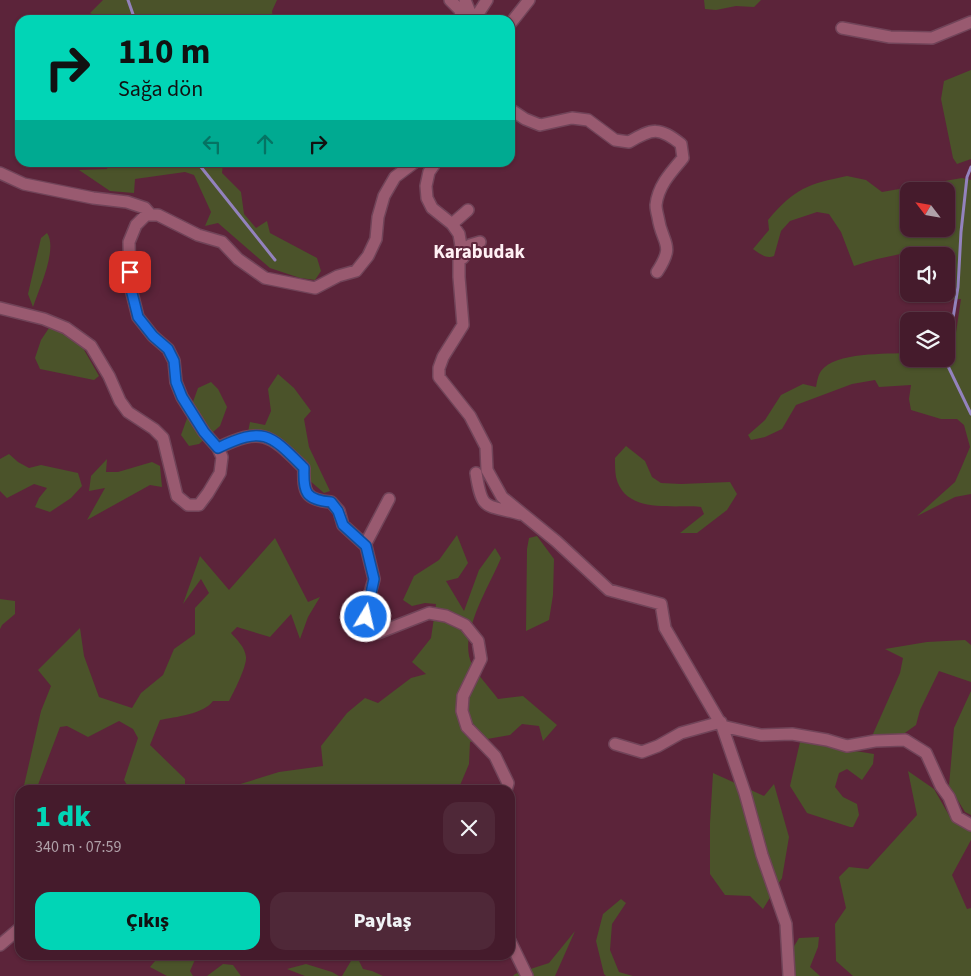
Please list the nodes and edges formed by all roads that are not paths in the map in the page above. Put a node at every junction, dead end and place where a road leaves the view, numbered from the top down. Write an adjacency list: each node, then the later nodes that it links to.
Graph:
1 (450, 0): 5 (street)
2 (466, 0): 6 (street)
3 (487, 0): 7 (street)
4 (529, 0): 8 (street)
5 (462, 15)
6 (471, 15)
7 (476, 15)
8 (515, 18)
9 (971, 22): 10 (street)
10 (842, 28)
11 (515, 112): 19 (street)
12 (408, 167): 16 (street)
13 (432, 167): 17 (street)
14 (0, 173): 16 (street)
15 (468, 210): 17 (street)
16 (151, 215): 22 (street)
17 (452, 224): 20 (street)
18 (480, 242): 20 (street)
19 (657, 272)
20 (460, 277): 25 (street)
21 (0, 308): 22 (street)
22 (218, 448): 26 (street)
23 (476, 473): 25 (street)
24 (389, 499): 26 (street)
25 (526, 516): 27 (street)
26 (365, 545): 29 (street)
27 (722, 724): 28 (street); 30 (street); 35 (street)
28 (615, 744)
29 (507, 785)
30 (971, 825)
31 (15, 932): 32 (street)
32 (0, 944)
33 (515, 952): 34 (street)
34 (526, 976)
35 (789, 976)

